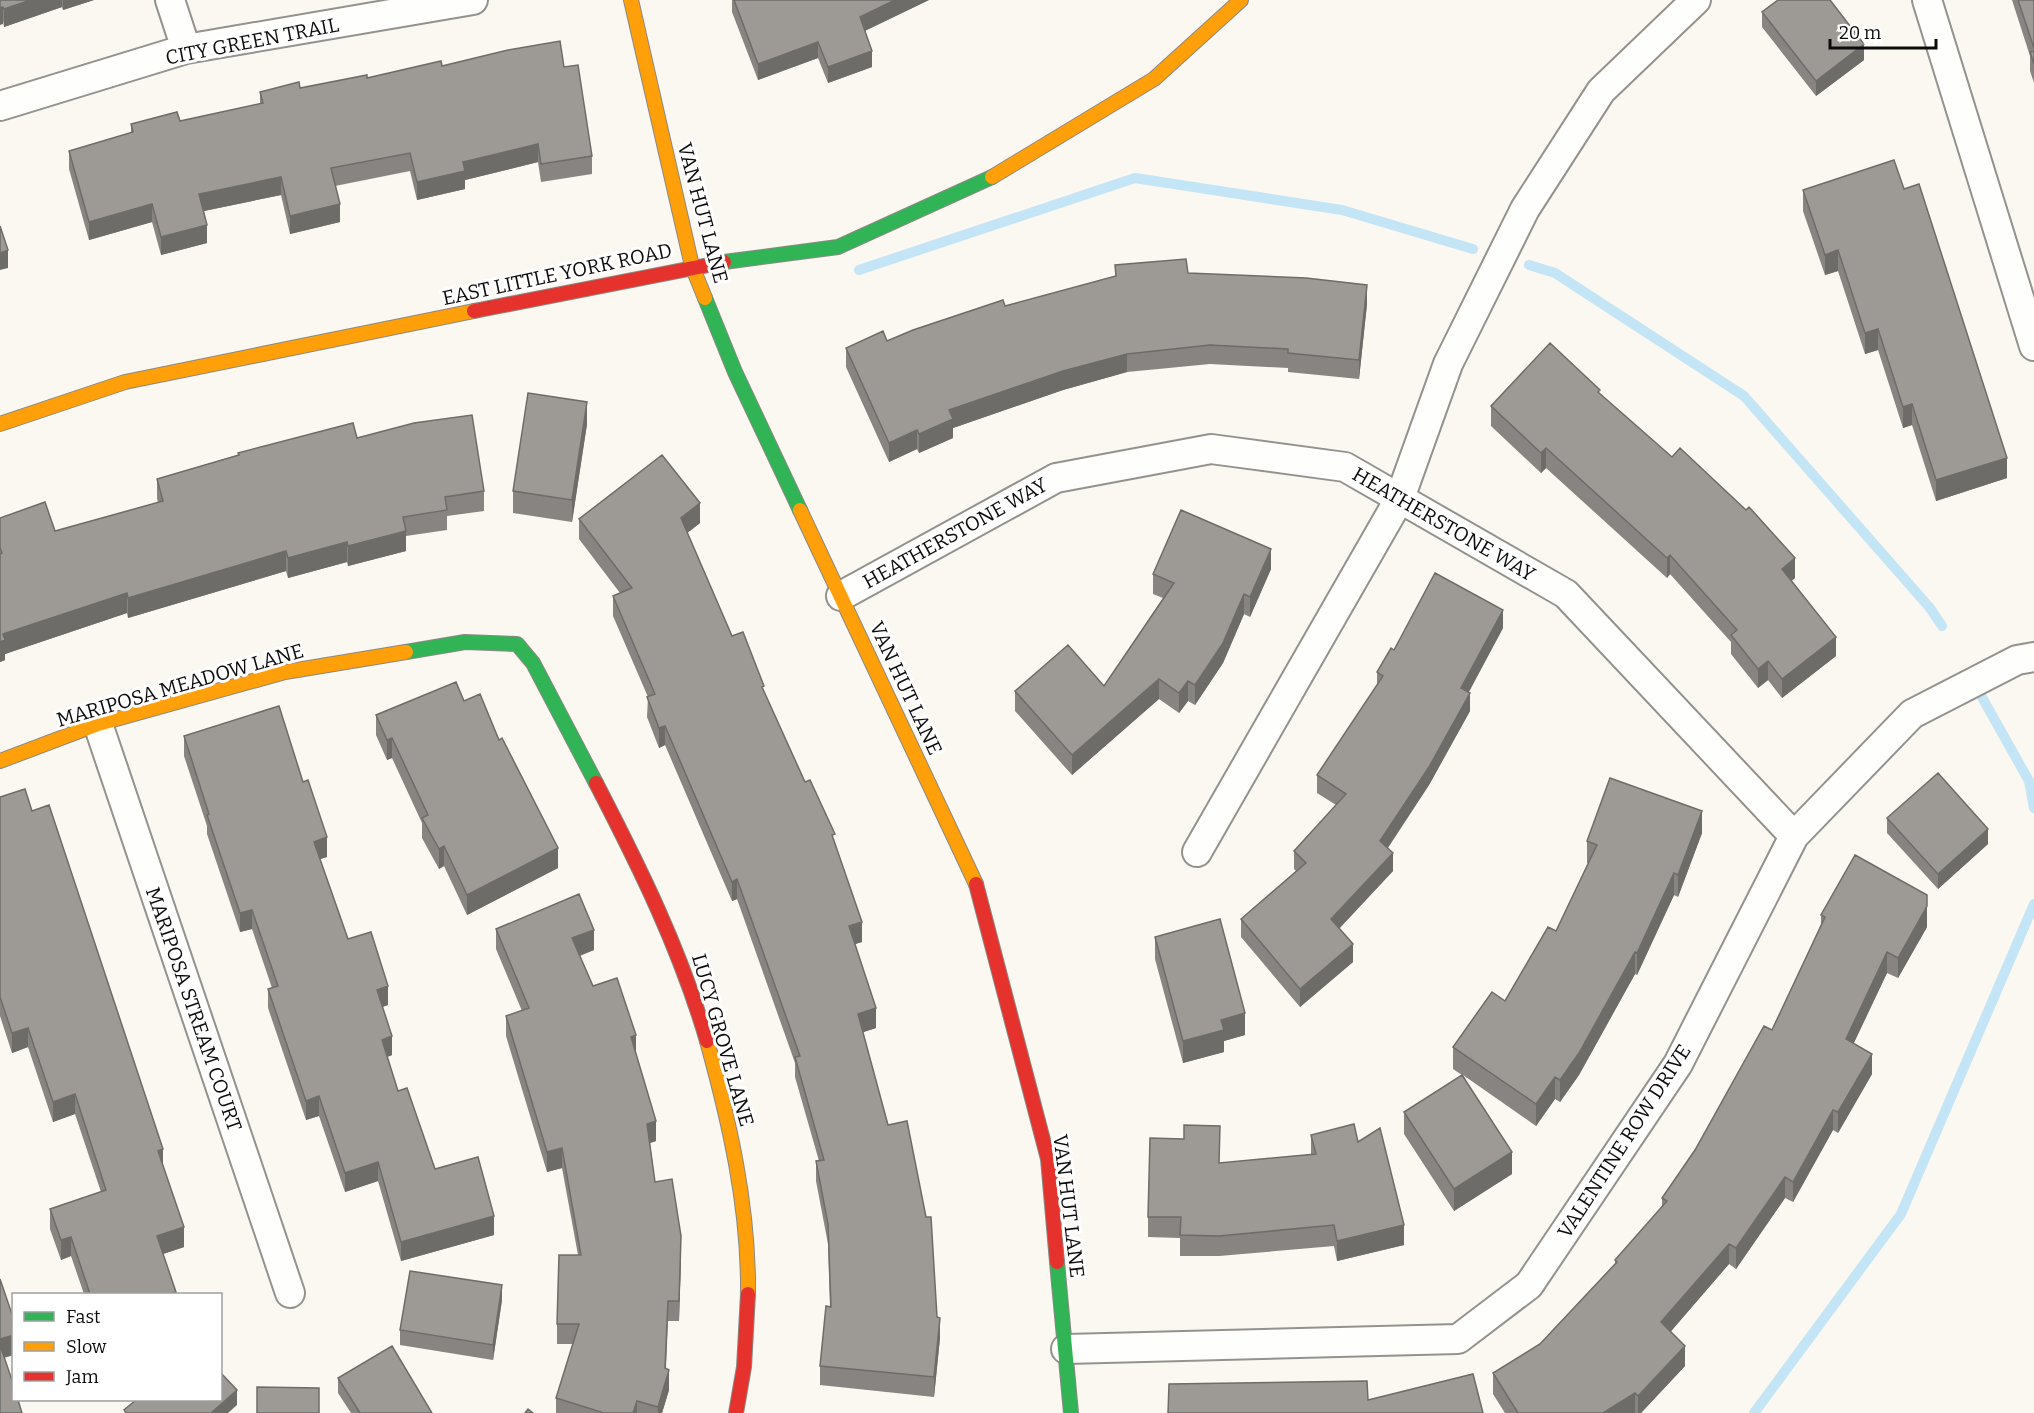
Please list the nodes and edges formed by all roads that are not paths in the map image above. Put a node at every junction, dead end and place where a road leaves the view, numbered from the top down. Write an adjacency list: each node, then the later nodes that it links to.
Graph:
1 (170, 0): 7 (street)
2 (473, 0): 7 (street, CITY GREEN TRAIL)
3 (631, 0): 9 (street, VAN HUT LANE)
4 (1241, 0): 9 (street, EAST LITTLE YORK ROAD)
5 (1696, 0): 12 (street)
6 (1927, 0): 10 (street)
7 (186, 50): 8 (street, CITY GREEN TRAIL)
8 (0, 106)
9 (693, 266): 11 (street, EAST LITTLE YORK ROAD); 13 (street, VAN HUT LANE)
10 (2034, 346)
11 (0, 424)
12 (1400, 498): 13 (street, HEATHERSTONE WAY); 18 (street, HEATHERSTONE WAY); 19 (street)
13 (841, 596): 21 (street, VAN HUT LANE)
14 (517, 644): 16 (street, MARIPOSA MEADOW LANE); 22 (street, LUCY GROVE LANE)
15 (2034, 657): 18 (street, VALENTINE ROW DRIVE)
16 (98, 724): 17 (street, MARIPOSA MEADOW LANE); 20 (street, MARIPOSA STREAM COURT)
17 (0, 761)
18 (1794, 836): 21 (street, VALENTINE ROW DRIVE)
19 (1197, 852)
20 (290, 1293)
21 (1066, 1349): 23 (street, VAN HUT LANE)
22 (736, 1413)
23 (1071, 1413)

